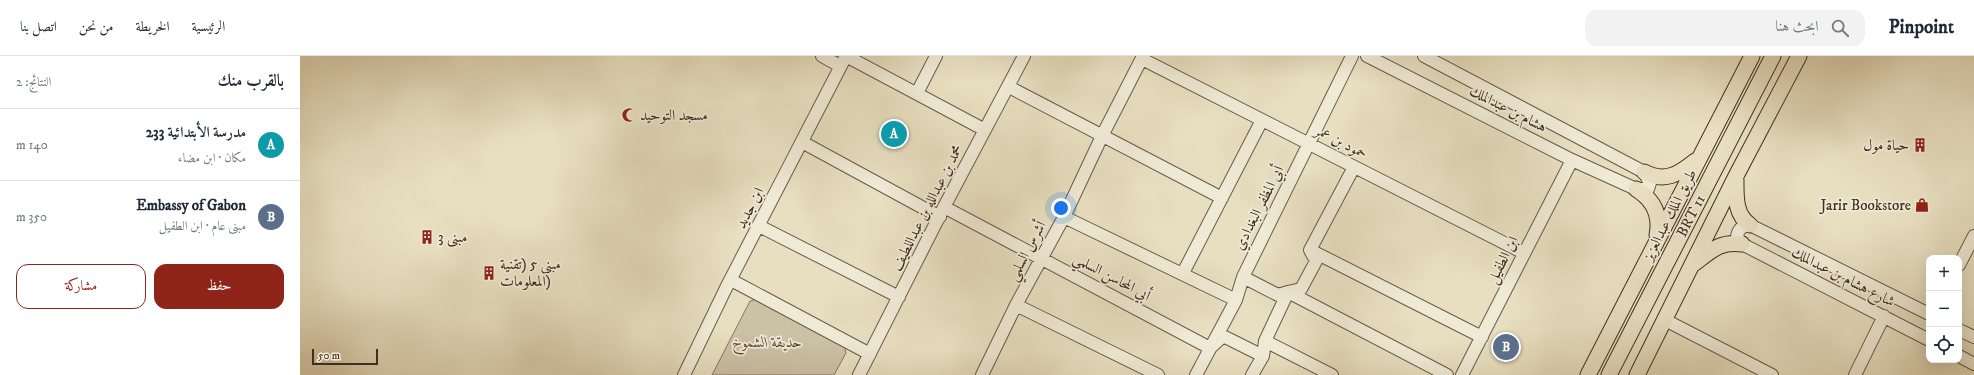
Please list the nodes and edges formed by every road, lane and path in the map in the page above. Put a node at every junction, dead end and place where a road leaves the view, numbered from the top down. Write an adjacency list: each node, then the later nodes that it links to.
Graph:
1 (822, 56): 11 (street)
2 (936, 56): 13 (street)
3 (1024, 56): 12 (street, محمد بن عبدالله بن عبداللطيف)
4 (1352, 56): 18 (street, أبي المظفر البغدادي)
5 (1367, 56): 20 (street, هشام بن عبدالملك)
6 (1424, 56): 22 (street, هشام بن عبدالملك)
7 (1752, 56): 19 (main road, طريق الملك عبدالعزيز)
8 (1773, 56): 70 (main road, BRT 11)
9 (1799, 56): 23 (main road)
10 (1143, 58): 14 (street, حمود بن عمر); 16 (street, أشرس السلمي)
11 (844, 59): 13 (street); 17 (street, ابن جديد)
12 (1009, 87): 15 (street, محمد بن عبدالله بن عبداللطيف); 16 (street)
13 (918, 93): 15 (street)
14 (1262, 120): 18 (street, حمود بن عمر); 25 (street)
15 (985, 130): 26 (street, محمد بن عبدالله بن عبداللطيف)
16 (1102, 136): 25 (street); 27 (street, أشرس السلمي)
17 (802, 142): 26 (street, أبي المحاسن السلمي); 28 (street, ابن جديد)
18 (1309, 143): 21 (street, حمود بن عمر); 39 (street, أبي المظفر البغدادي)
19 (1699, 158): 22 (main road); 31 (main road, طريق الملك عبدالعزيز)
20 (1572, 160): 24 (street, هشام بن عبدالملك); 34 (street, ابن الطفيل)
21 (1354, 167): 33 (street); 34 (street, حمود بن عمر)
22 (1644, 172): 24 (street)
23 (1736, 176): 29 (main road); 37 (main road)
24 (1636, 189): 31 (main road)
25 (1222, 198): 38 (street)
26 (942, 212): 35 (street, أبي المحاسن السلمي); 42 (street, محمد بن عبدالله بن عبداللطيف)
27 (1064, 217): 35 (street, أشرس السلمي); 38 (street)
28 (759, 226): 40 (street, ابن جديد); 42 (street)
29 (1750, 226): 32 (street); 45 (street, شارع هشام بن عبدالملك)
30 (1974, 236): 36 (street)
31 (1656, 243): 69 (main road, طريق الملك عبدالعزيز)
32 (1742, 244): 37 (main road); 46 (street, شارع هشام بن عبدالملك)
33 (1310, 250): 41 (street); 49 (street)
34 (1524, 253): 49 (street, ابن الطفيل)
35 (1042, 258): 44 (street, أشرس السلمي); 53 (street, أبي المحاسن السلمي)
36 (1962, 259)
37 (1693, 264): 47 (main road)
38 (1183, 273): 43 (street)
39 (1243, 277): 41 (street); 43 (street, أبي المظفر البغدادي)
40 (731, 280): 54 (street); 60 (street, ابن جديد)
41 (1288, 292): 52 (street); 67 (street)
42 (899, 297): 54 (street, محمد بن عبدالله بن عبداللطيف)
43 (1236, 300): 53 (street, أبي المظفر البغدادي)
44 (1016, 305): 62 (street, أشرس السلمي); 63 (street)
45 (1926, 313)
46 (1884, 316): 51 (street, شارع هشام بن عبدالملك); 72 (street)
47 (1665, 320): 59 (street); 71 (main road)
48 (1962, 331): 50 (street)
49 (1482, 337): 68 (street, ابن الطفيل)
50 (1974, 337)
51 (1926, 338)
52 (1264, 341): 55 (street); 58 (street)
53 (1210, 348): 55 (street); 64 (street, أبي المظفر البغدادي)
54 (870, 354): 61 (street, محمد بن عبدالله بن عبداللطيف)
55 (1263, 356): 65 (street)
56 (1962, 358): 57 (street)
57 (1974, 364)
58 (1313, 371): 66 (street)
59 (1766, 374)
60 (684, 375)
61 (859, 375)
62 (982, 375)
63 (1158, 375)
64 (1196, 375)
65 (1252, 375)
66 (1332, 375)
67 (1447, 375)
68 (1462, 375)
69 (1588, 375)
70 (1609, 375)
71 (1637, 375)
72 (1855, 375)

